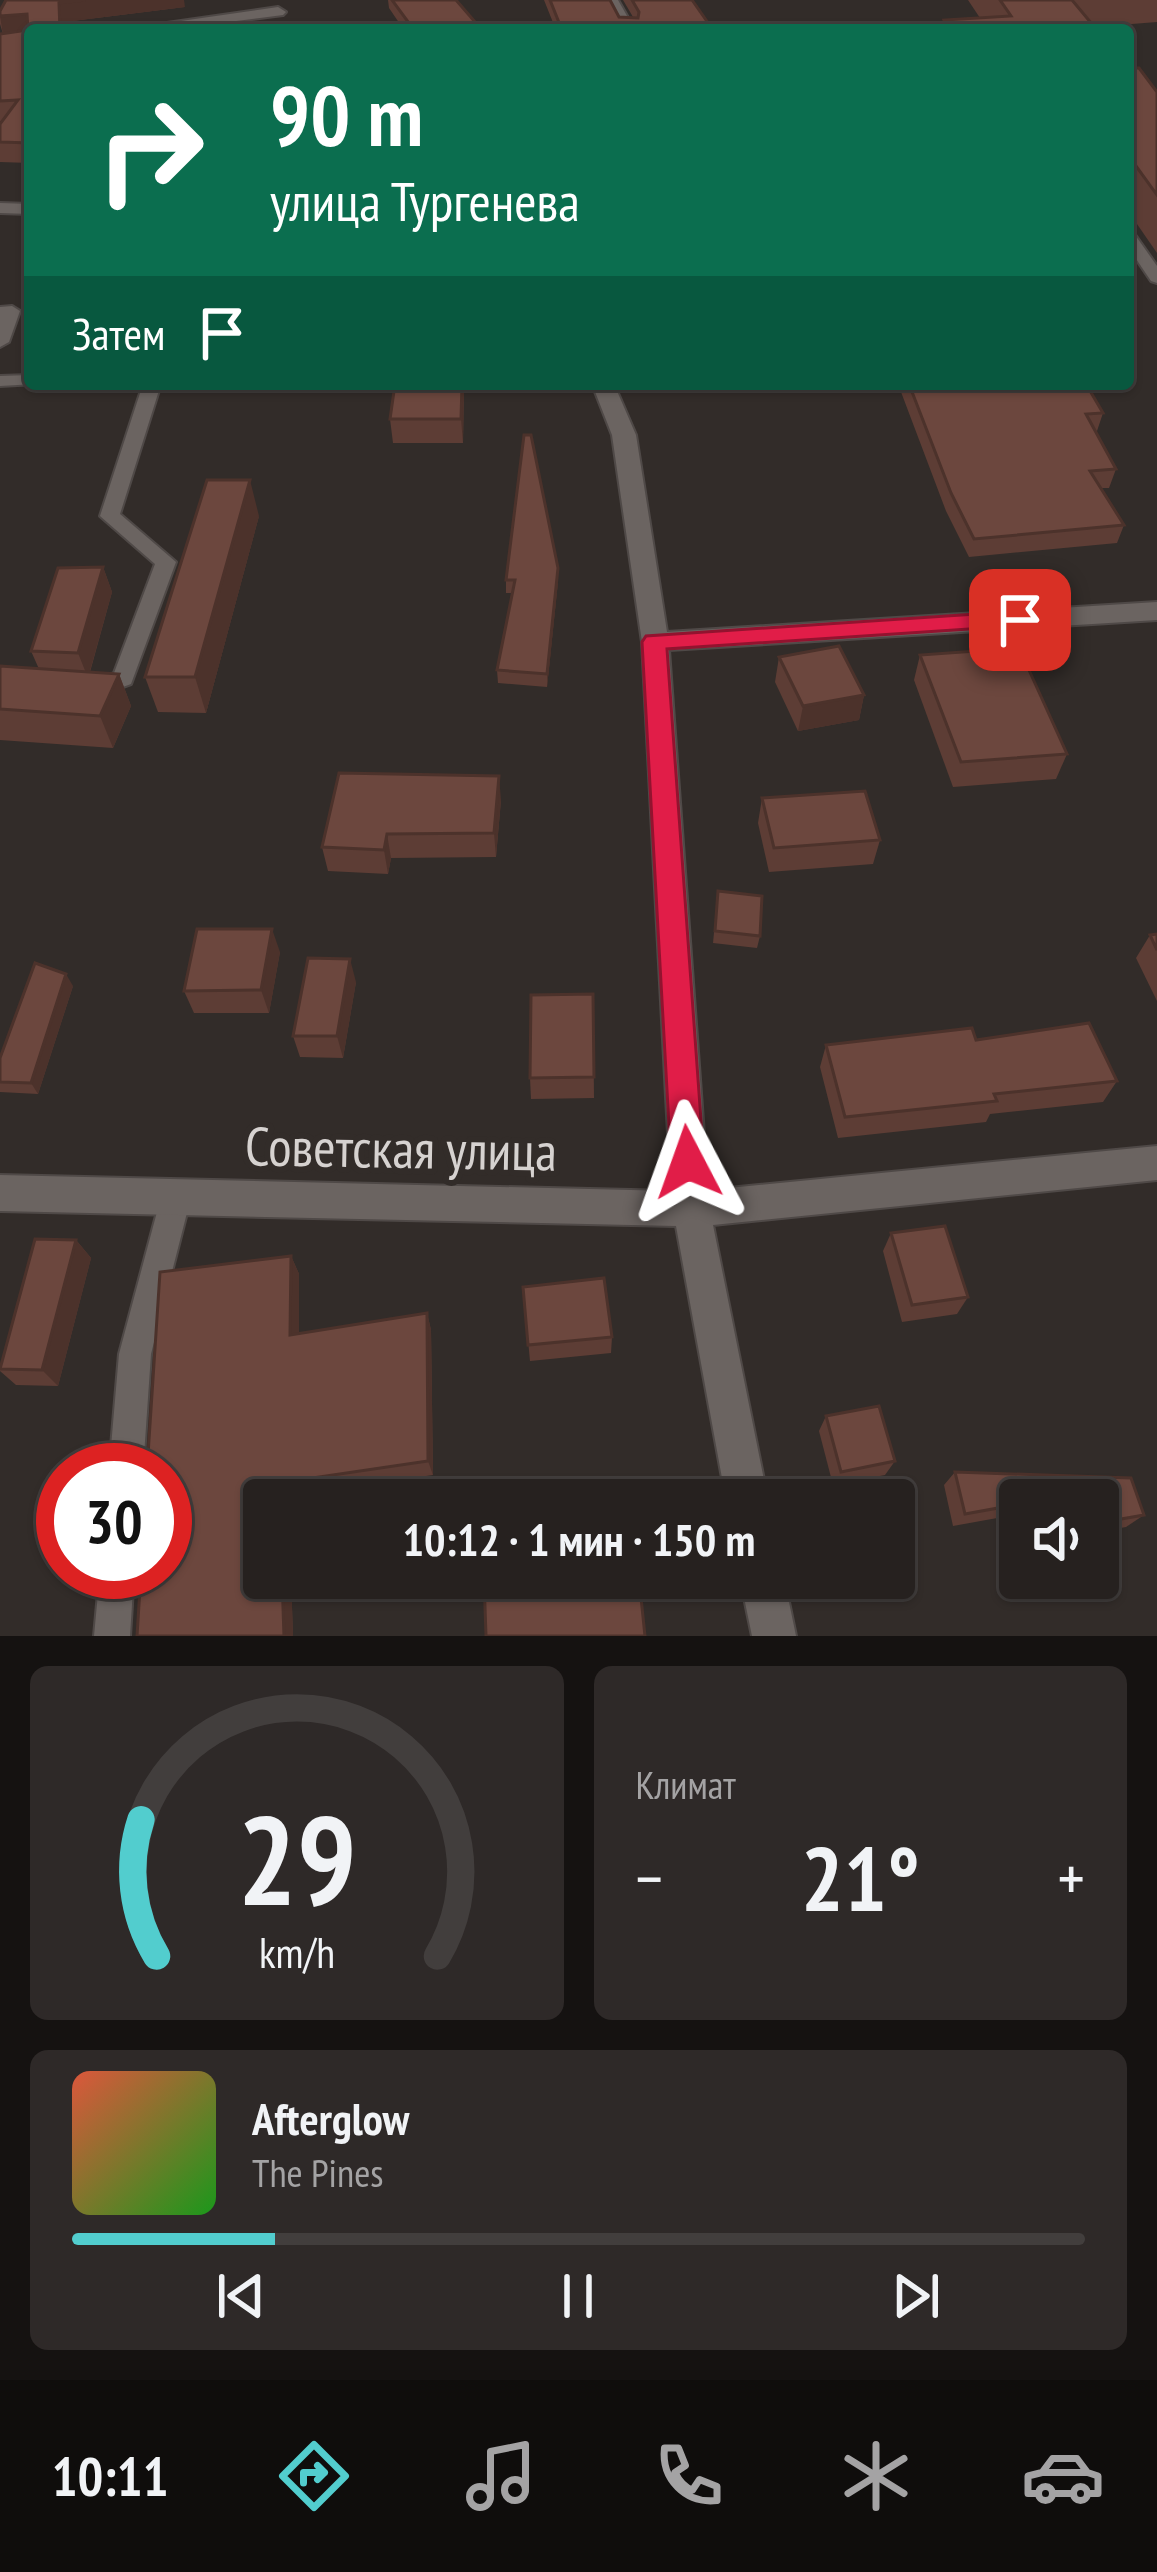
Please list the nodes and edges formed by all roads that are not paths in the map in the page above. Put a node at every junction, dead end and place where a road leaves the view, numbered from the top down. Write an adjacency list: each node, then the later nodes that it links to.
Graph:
1 (278, 11): 2 (street)
2 (174, 24)
3 (1134, 244): 4 (lane)
4 (1157, 278)
5 (14, 312): 6 (lane)
6 (0, 342)
7 (150, 390): 11 (lane)
8 (605, 390): 10 (street)
9 (1157, 611): 10 (street)
10 (655, 642): 15 (street)
11 (68, 690)
12 (1157, 1163): 15 (street, Советская улица)
13 (0, 1193): 14 (street, Советская улица)
14 (176, 1197): 15 (street, Советская улица); 16 (lane)
15 (691, 1209): 17 (street)
16 (127, 1443)
17 (743, 1479)
18 (115, 1599): 20 (lane)
19 (767, 1599): 21 (street)
20 (112, 1636)
21 (774, 1636)

